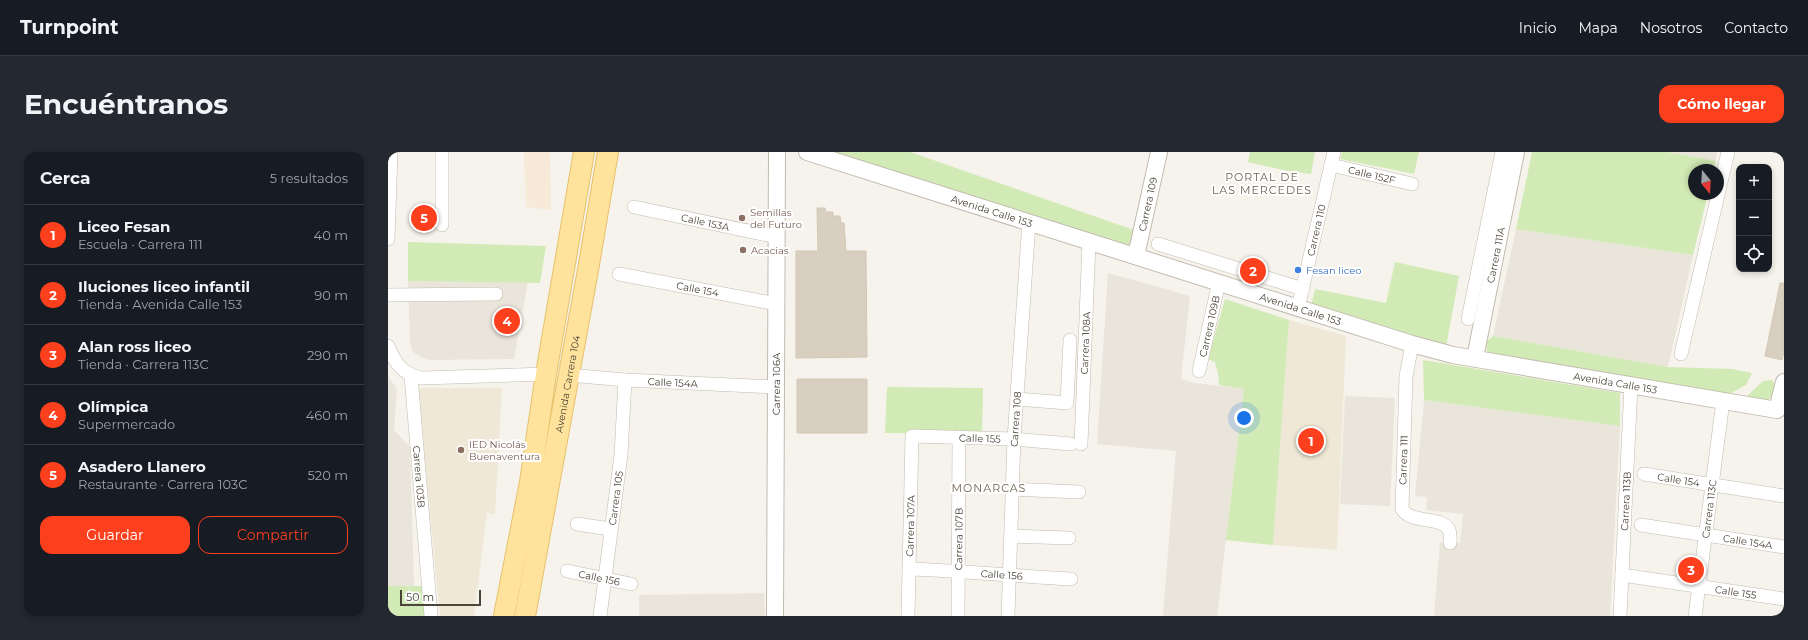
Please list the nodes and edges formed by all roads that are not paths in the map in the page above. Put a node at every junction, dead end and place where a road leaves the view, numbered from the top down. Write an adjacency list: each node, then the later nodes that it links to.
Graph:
1 (391, 152): 17 (street)
2 (442, 152): 15 (street)
3 (584, 152): 35 (main road)
4 (777, 152): 16 (street, Carrera 106A)
5 (807, 152): 14 (street, Avenida Calle 153)
6 (1159, 152): 20 (street, Carrera 109)
7 (1502, 152): 28 (street, Carrera 111A)
8 (1516, 152): 33 (street, Carrera 111A)
9 (1728, 152): 32 (street)
10 (608, 154): 36 (main road, Avenida Carrera 104)
11 (1332, 158): 12 (street, Calle 152F); 23 (street, Carrera 110)
12 (1412, 184)
13 (634, 206): 16 (street, Calle 153A)
14 (1029, 222): 18 (street, Avenida Calle 153); 42 (street, Carrera 108)
15 (442, 225)
16 (777, 236): 26 (street, Carrera 106A)
17 (388, 239)
18 (1089, 242): 20 (street, Avenida Calle 153); 48 (street, Carrera 108A)
19 (1158, 244): 23 (street, Avenida Calle 153)
20 (1136, 256): 22 (street, Avenida Calle 153)
21 (619, 274): 26 (street, Calle 154)
22 (1219, 282): 27 (street, Avenida Calle 153); 34 (street, Carrera 109B)
23 (1303, 289): 27 (street, Carrera 110)
24 (496, 294): 25 (street)
25 (388, 295)
26 (777, 304): 41 (street, Carrera 106A)
27 (1298, 308): 30 (street, Avenida Calle 153)
28 (1468, 319)
29 (1070, 340): 42 (street)
30 (1412, 344): 33 (street, Avenida Calle 153); 60 (street, Carrera 111)
31 (388, 346): 37 (street)
32 (1681, 354)
33 (1475, 358): 40 (street, Avenida Calle 153)
34 (1199, 371)
35 (546, 374): 37 (street); 73 (main road)
36 (569, 375): 38 (street, Calle 154A); 74 (main road, Avenida Carrera 104)
37 (411, 376): 72 (street, Carrera 103B)
38 (625, 380): 41 (street, Calle 154A); 56 (street, Carrera 105)
39 (1784, 382): 44 (street)
40 (1631, 385): 43 (street, Avenida Calle 153); 65 (street, Carrera 113B)
41 (776, 387): 76 (street, Carrera 106A)
42 (1017, 399): 47 (street, Carrera 108)
43 (1723, 401): 44 (street, Avenida Calle 153); 50 (street, Carrera 113C)
44 (1781, 411)
45 (912, 436): 46 (street, Calle 155); 62 (street, Carrera 107A)
46 (959, 437): 47 (street, Calle 155); 64 (street, Carrera 107B)
47 (1014, 440): 48 (street, Calle 155); 51 (street, Carrera 108)
48 (1076, 444)
49 (1644, 474): 50 (street, Calle 154)
50 (1712, 484): 53 (street, Calle 154); 57 (street, Carrera 113C)
51 (1012, 489): 52 (street); 58 (street, Carrera 108)
52 (1079, 492)
53 (1784, 496)
54 (577, 524): 56 (street)
55 (1641, 525): 57 (street, Calle 154A)
56 (610, 529): 68 (street, Carrera 105)
57 (1706, 535): 61 (street, Calle 154A); 70 (street, Carrera 113C)
58 (1011, 536): 59 (street); 66 (street, Carrera 108)
59 (1069, 538)
60 (1450, 543)
61 (1784, 548)
62 (909, 569): 64 (street, Calle 156); 77 (street, Carrera 107A)
63 (567, 571): 68 (street, Calle 156)
64 (958, 571): 66 (street, Calle 156); 78 (street, Carrera 107B)
65 (1622, 575): 70 (street, Calle 155); 80 (street, Carrera 113B)
66 (1009, 576): 67 (street, Calle 156); 79 (street, Carrera 108)
67 (1071, 579)
68 (603, 580): 69 (street, Calle 156); 75 (street, Carrera 105)
69 (631, 584)
70 (1699, 585): 71 (street, Calle 155); 81 (street, Carrera 113C)
71 (1784, 599)
72 (431, 616)
73 (504, 616)
74 (526, 616)
75 (600, 616)
76 (776, 616)
77 (908, 616)
78 (958, 616)
79 (1008, 616)
80 (1620, 616)
81 (1695, 616)

